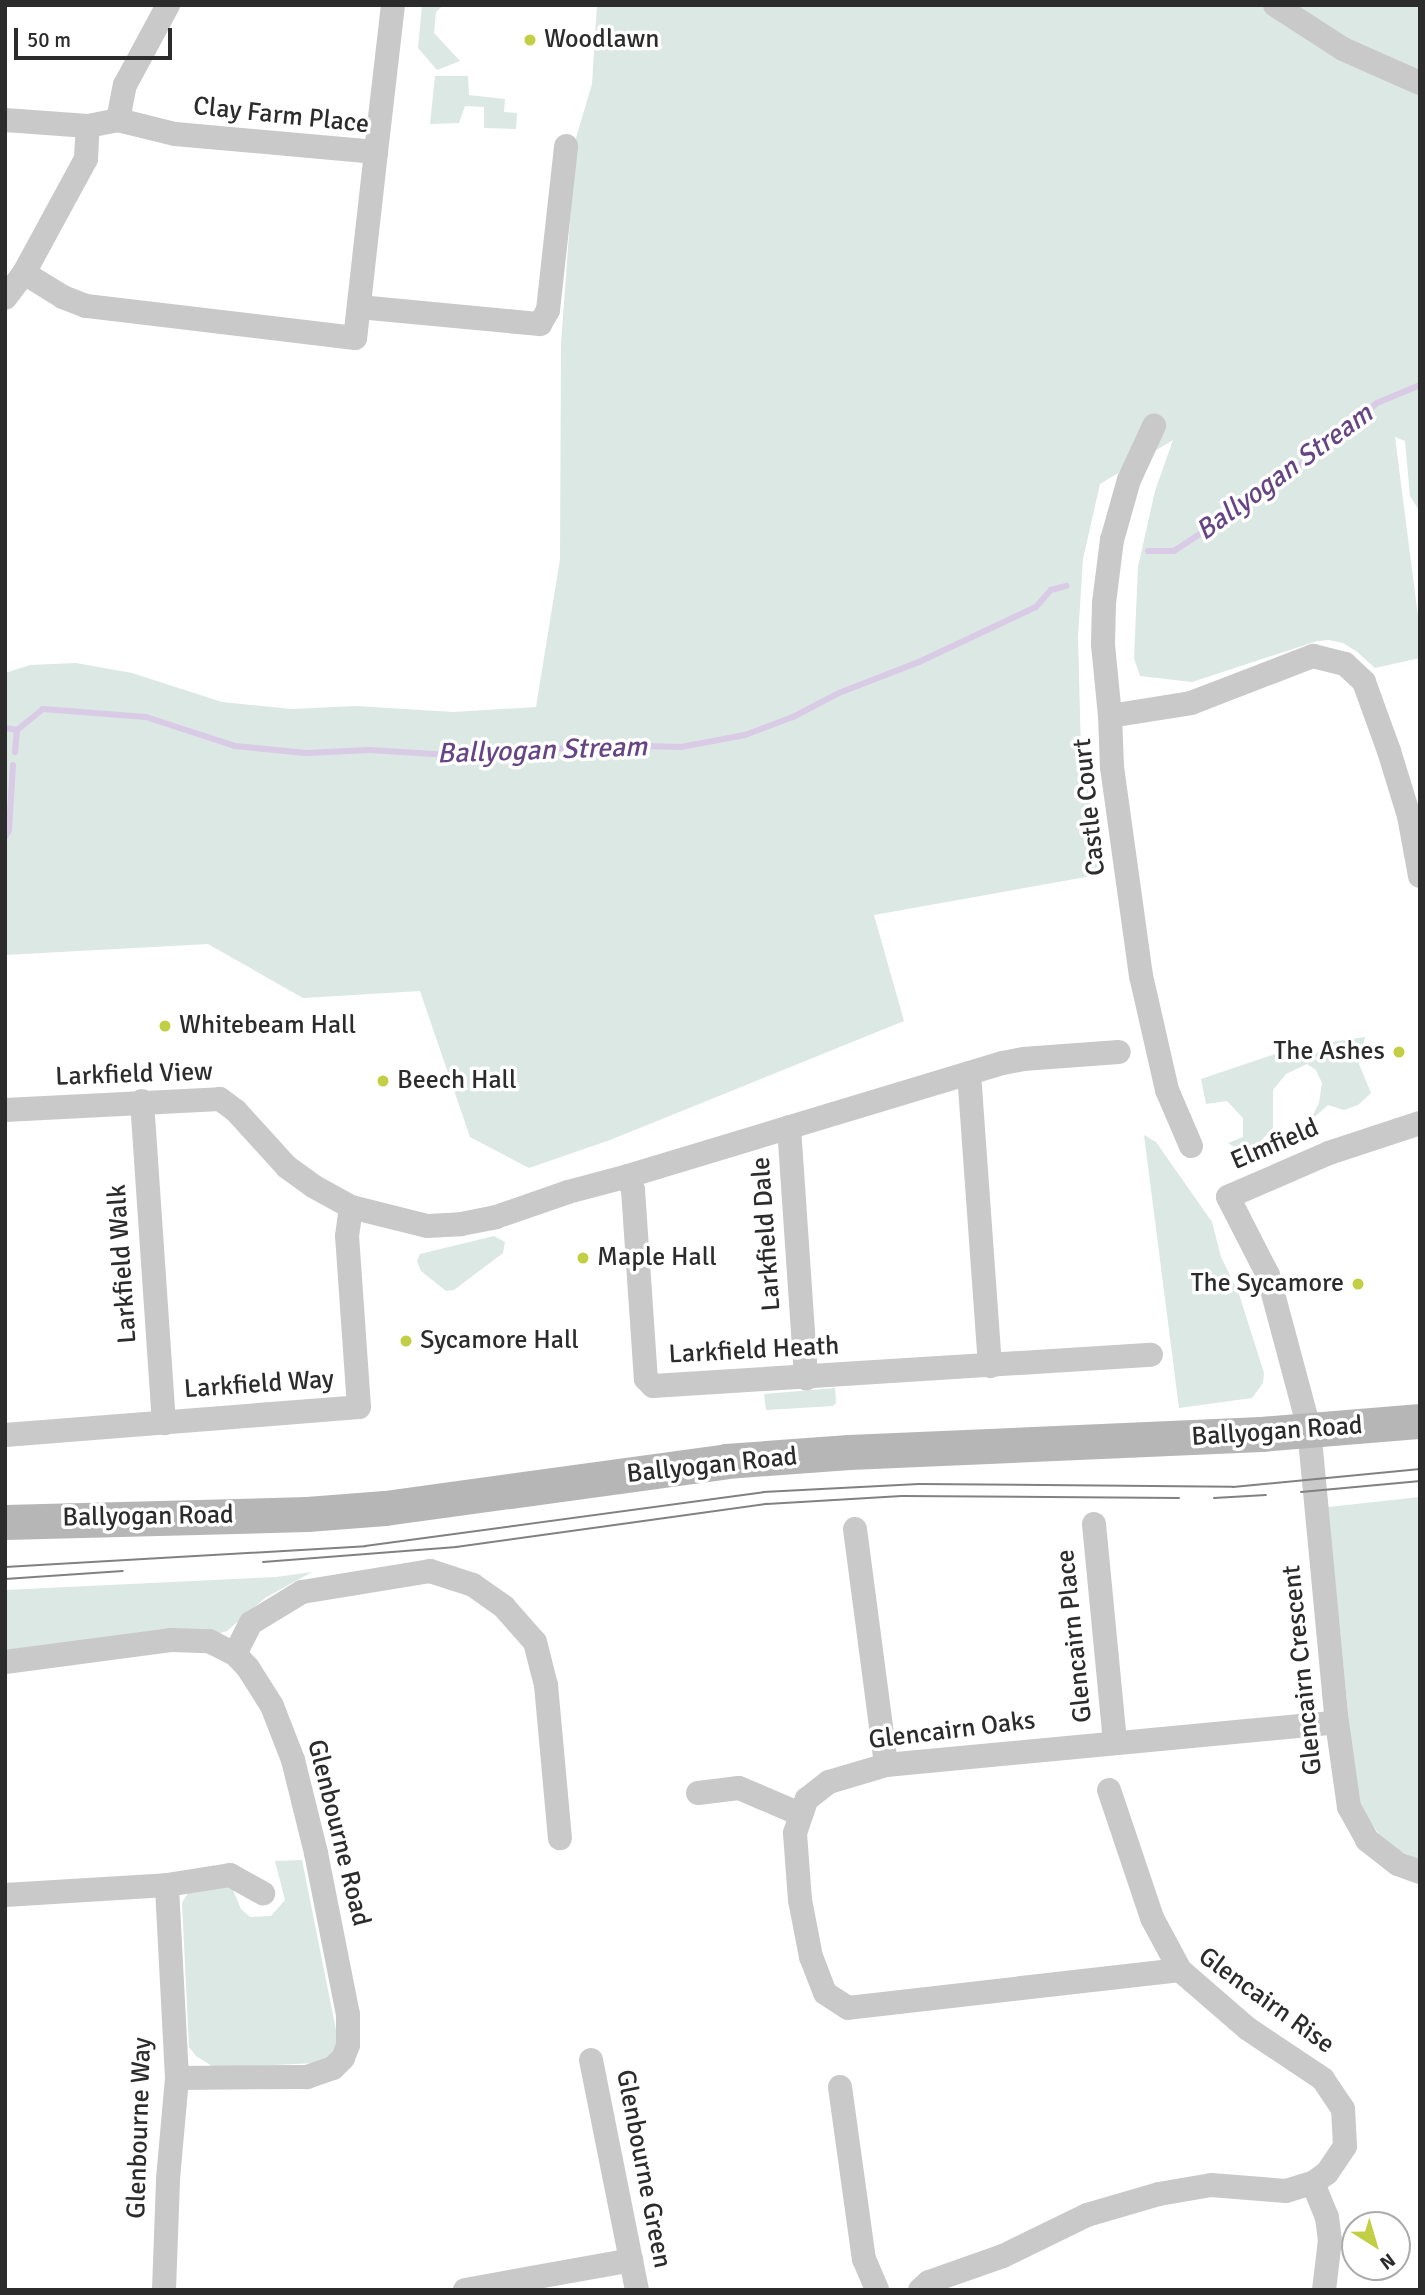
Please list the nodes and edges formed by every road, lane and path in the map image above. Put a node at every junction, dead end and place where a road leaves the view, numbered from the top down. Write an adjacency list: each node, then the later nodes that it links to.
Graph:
1 (168, 5): 6 (street)
2 (393, 5): 9 (street)
3 (1275, 5): 4 (street)
4 (1420, 83)
5 (5, 120): 7 (street, Clay Farm Place)
6 (118, 120): 7 (street, Clay Farm Place); 9 (street, Clay Farm Place)
7 (88, 126): 10 (street)
8 (566, 146): 12 (street)
9 (376, 152): 12 (street, Clay Farm Place)
10 (24, 273): 11 (street); 12 (street, Clay Farm Place)
11 (5, 298)
12 (359, 307)
13 (1154, 426): 14 (street)
14 (1110, 716): 15 (street, Castle Court); 22 (street, Castle Court)
15 (1420, 876)
16 (1119, 1052): 17 (street)
17 (969, 1073): 21 (street); 26 (street)
18 (142, 1101): 19 (street, Larkfield View); 24 (street, Larkfield View); 29 (street, Larkfield Walk)
19 (5, 1110)
20 (1420, 1123): 30 (street, Elmfield)
21 (789, 1127): 23 (street); 27 (street, Larkfield Dale)
22 (1191, 1146)
23 (628, 1175): 24 (street); 27 (street, Larkfield Heath)
24 (351, 1207): 29 (street, Larkfield Way)
25 (1151, 1355): 26 (street, Larkfield Heath)
26 (990, 1366): 27 (street, Larkfield Heath)
27 (806, 1378)
28 (1420, 1421): 30 (street, Ballyogan Road)
29 (164, 1423): 31 (street, Larkfield Way)
30 (1309, 1428): 32 (street, Ballyogan Road); 37 (street, Glencairn Crescent)
31 (5, 1435)
32 (5, 1522)
33 (1094, 1524): 38 (street, Glencairn Place)
34 (855, 1529): 39 (street)
35 (235, 1654): 36 (street); 43 (street); 50 (street, Glenbourne Road)
36 (5, 1662)
37 (1337, 1722): 38 (street, Glencairn Oaks); 44 (street, Glencairn Crescent)
38 (1115, 1742): 39 (street, Glencairn Oaks)
39 (886, 1765): 42 (street, Glencairn Oaks)
40 (1109, 1790): 48 (street)
41 (698, 1793): 42 (street)
42 (800, 1814): 48 (street, Glencairn Rise)
43 (560, 1838)
44 (1420, 1872)
45 (167, 1885): 46 (street); 47 (street); 50 (street, Glenbourne Way)
46 (263, 1893)
47 (5, 1895)
48 (1180, 1970): 52 (street, Glencairn Rise)
49 (592, 2060): 53 (street, Glenbourne Green)
50 (177, 2078): 54 (street, Glenbourne Way)
51 (840, 2087): 57 (street)
52 (1313, 2183): 58 (street); 59 (street)
53 (631, 2260): 55 (street); 56 (street, Glenbourne Green)
54 (164, 2290)
55 (465, 2290)
56 (636, 2290)
57 (877, 2290)
58 (920, 2290)
59 (1324, 2290)

